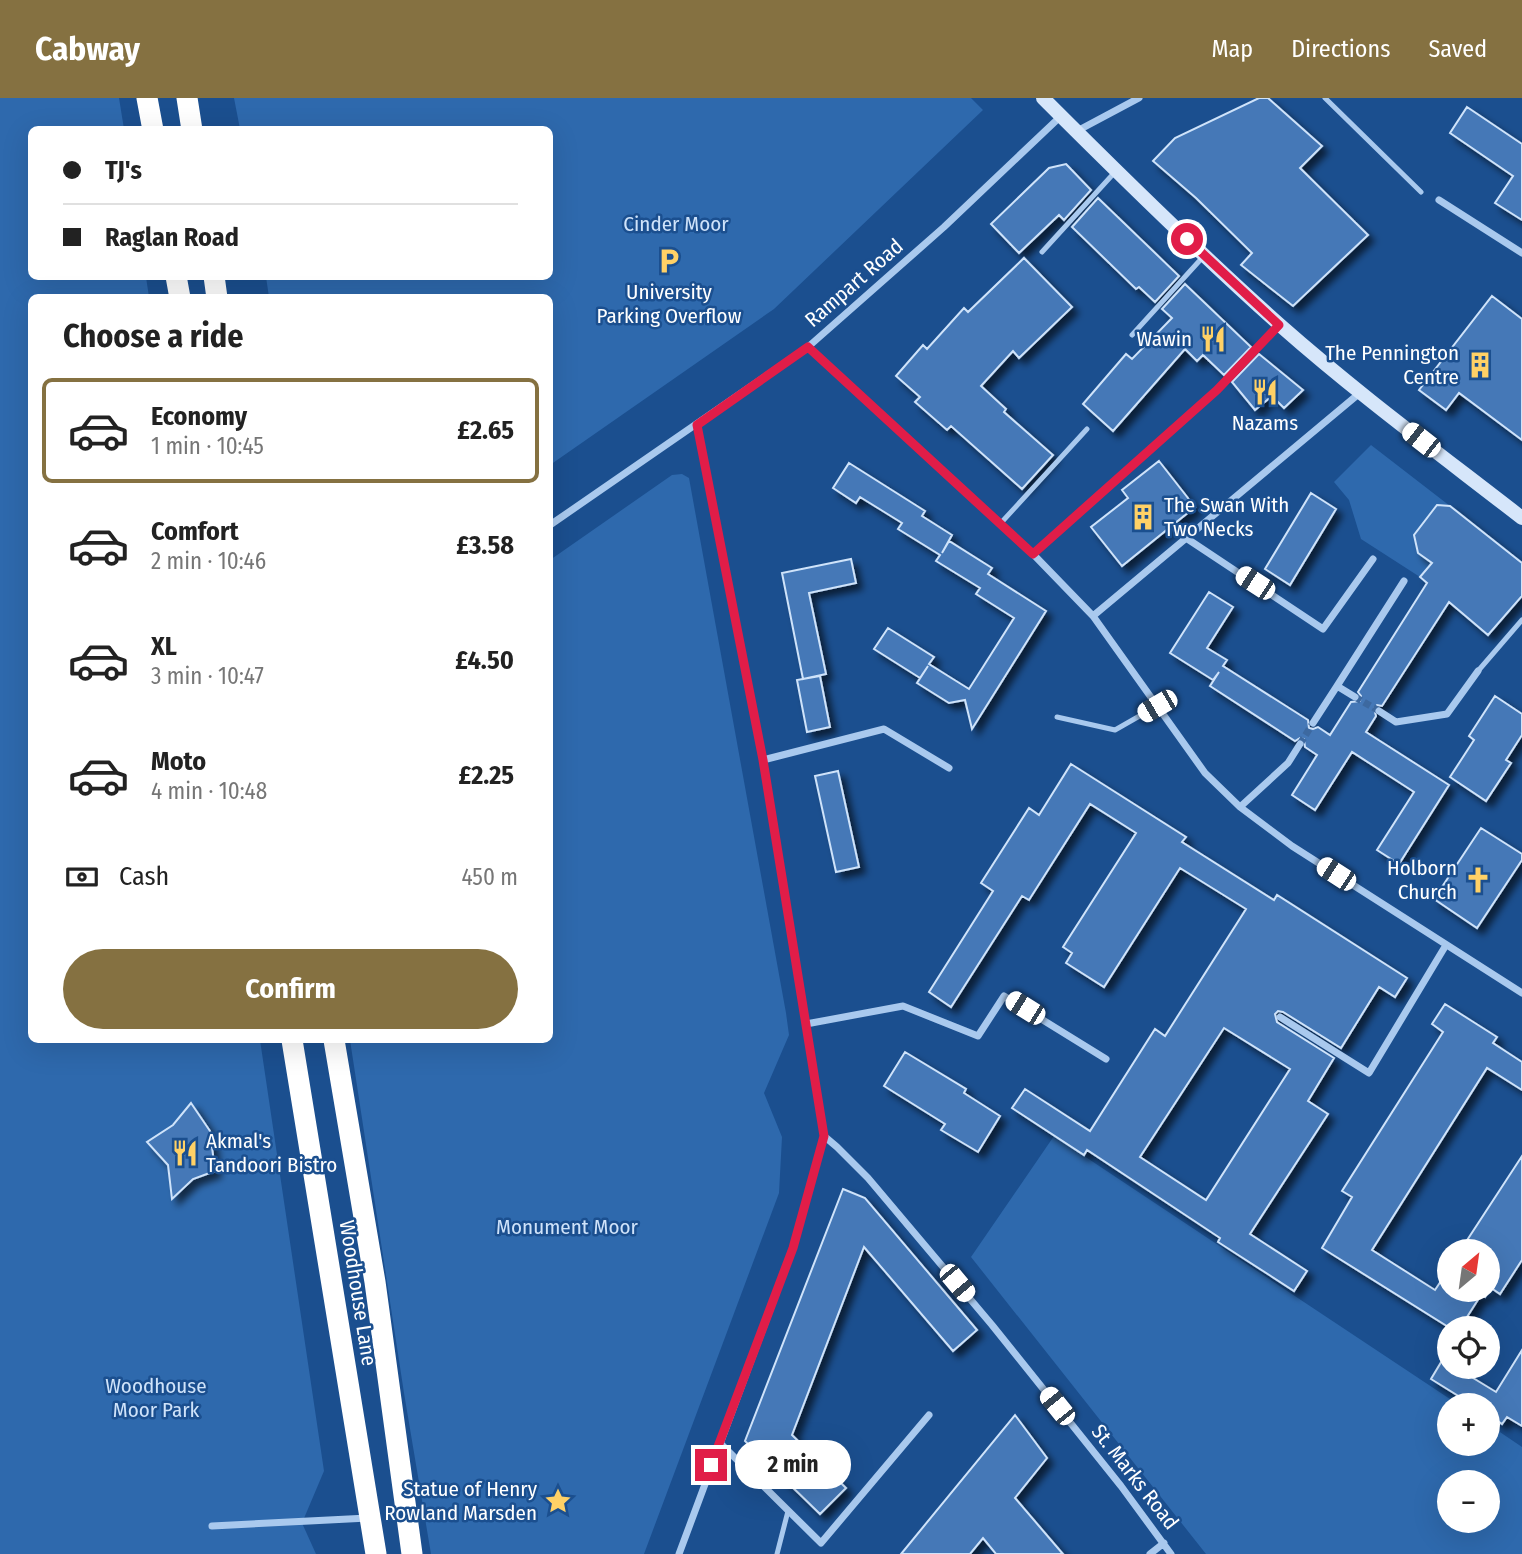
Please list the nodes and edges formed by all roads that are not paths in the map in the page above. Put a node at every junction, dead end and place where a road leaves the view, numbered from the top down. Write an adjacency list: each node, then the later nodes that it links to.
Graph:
1 (148, 98): 7 (highway)
2 (187, 98): 8 (highway)
3 (1043, 98): 6 (street)
4 (1139, 98): 9 (street)
5 (1325, 98): 11 (lane)
6 (1061, 116): 9 (street); 18 (street, Rampart Road)
7 (152, 126)
8 (191, 126)
9 (1077, 131): 10 (street)
10 (1117, 170): 13 (lane); 15 (street)
11 (1421, 192)
12 (1439, 200): 14 (street)
13 (1042, 252)
14 (1522, 253)
15 (1205, 256): 16 (street); 17 (lane)
16 (1279, 325): 19 (street); 26 (lane)
17 (1132, 335)
18 (808, 347): 20 (street, Rampart Road); 24 (street)
19 (1361, 392): 22 (street); 25 (street)
20 (697, 425): 23 (street, Rampart Road); 39 (street)
21 (1087, 429): 24 (lane)
22 (1522, 518)
23 (553, 523)
24 (1000, 524): 26 (street)
25 (1186, 538): 27 (street); 29 (street)
26 (1033, 554): 29 (street)
27 (1373, 559)
28 (1404, 581): 32 (street)
29 (1093, 616): 34 (street)
30 (1522, 620): 31 (lane)
31 (1478, 671): 35 (street)
32 (1337, 686): 33 (street); 37 (street)
33 (1355, 697)
34 (1157, 706): 36 (lane); 41 (street)
35 (1379, 711)
36 (1057, 717)
37 (1313, 723)
38 (1300, 744): 41 (street)
39 (763, 760): 40 (street); 45 (street)
40 (949, 768)
41 (1240, 807): 42 (street)
42 (1446, 945): 43 (street); 44 (street)
43 (1522, 993)
44 (1280, 1017)
45 (806, 1024): 48 (street); 49 (street)
46 (292, 1043): 53 (highway, Woodhouse Lane)
47 (335, 1043): 57 (highway, Woodhouse Lane)
48 (1106, 1059)
49 (824, 1136): 51 (street); 55 (street, St. Marks Road)
50 (929, 1415): 52 (street)
51 (720, 1443): 52 (street); 58 (street)
52 (788, 1511): 59 (lane)
53 (370, 1518): 54 (street); 56 (highway, Woodhouse Lane)
54 (212, 1525)
55 (1164, 1543): 60 (street); 61 (street, St. Marks Road)
56 (376, 1554)
57 (412, 1554)
58 (680, 1554)
59 (777, 1554)
60 (1150, 1554)
61 (1171, 1554)

